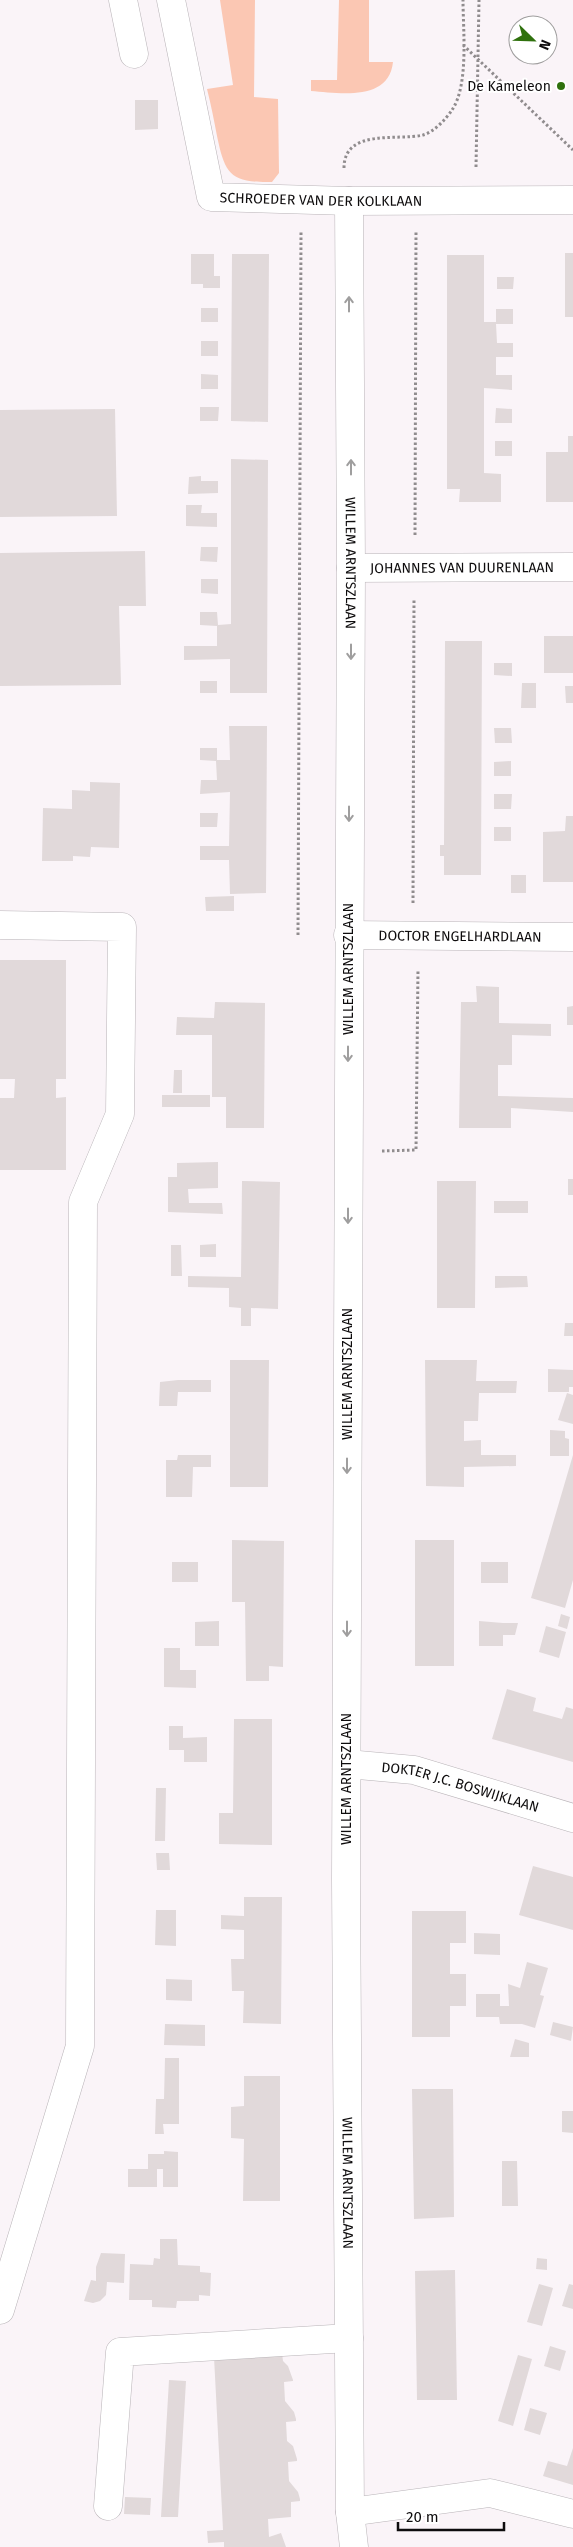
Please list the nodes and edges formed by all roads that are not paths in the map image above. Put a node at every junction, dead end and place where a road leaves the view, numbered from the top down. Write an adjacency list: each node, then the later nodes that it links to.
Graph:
1 (124, 0): 3 (street)
2 (171, 0): 5 (street, SCHROEDER VAN DER KOLKLAAN)
3 (134, 54)
4 (573, 200): 5 (street, SCHROEDER VAN DER KOLKLAAN)
5 (349, 201): 7 (street, WILLEM ARNTSZLAAN, one-way to 5)
6 (573, 567): 7 (street, JOHANNES VAN DUURENLAAN)
7 (351, 568): 9 (street, WILLEM ARNTSZLAAN, one-way to 9)
8 (0, 925): 13 (street)
9 (348, 935): 10 (street, DOCTOR ENGELHARDLAAN); 11 (street, WILLEM ARNTSZLAAN, one-way to 11)
10 (573, 937)
11 (347, 1764): 12 (street, DOKTER J.C. BOSWIJKLAAN); 14 (street, WILLEM ARNTSZLAAN)
12 (573, 1818)
13 (0, 2310)
14 (349, 2338): 15 (street); 16 (street, WILLEM ARNTSZLAAN)
15 (108, 2506)
16 (350, 2512): 17 (street); 18 (street, WILLEM ARNTSZLAAN)
17 (573, 2514)
18 (354, 2547)

